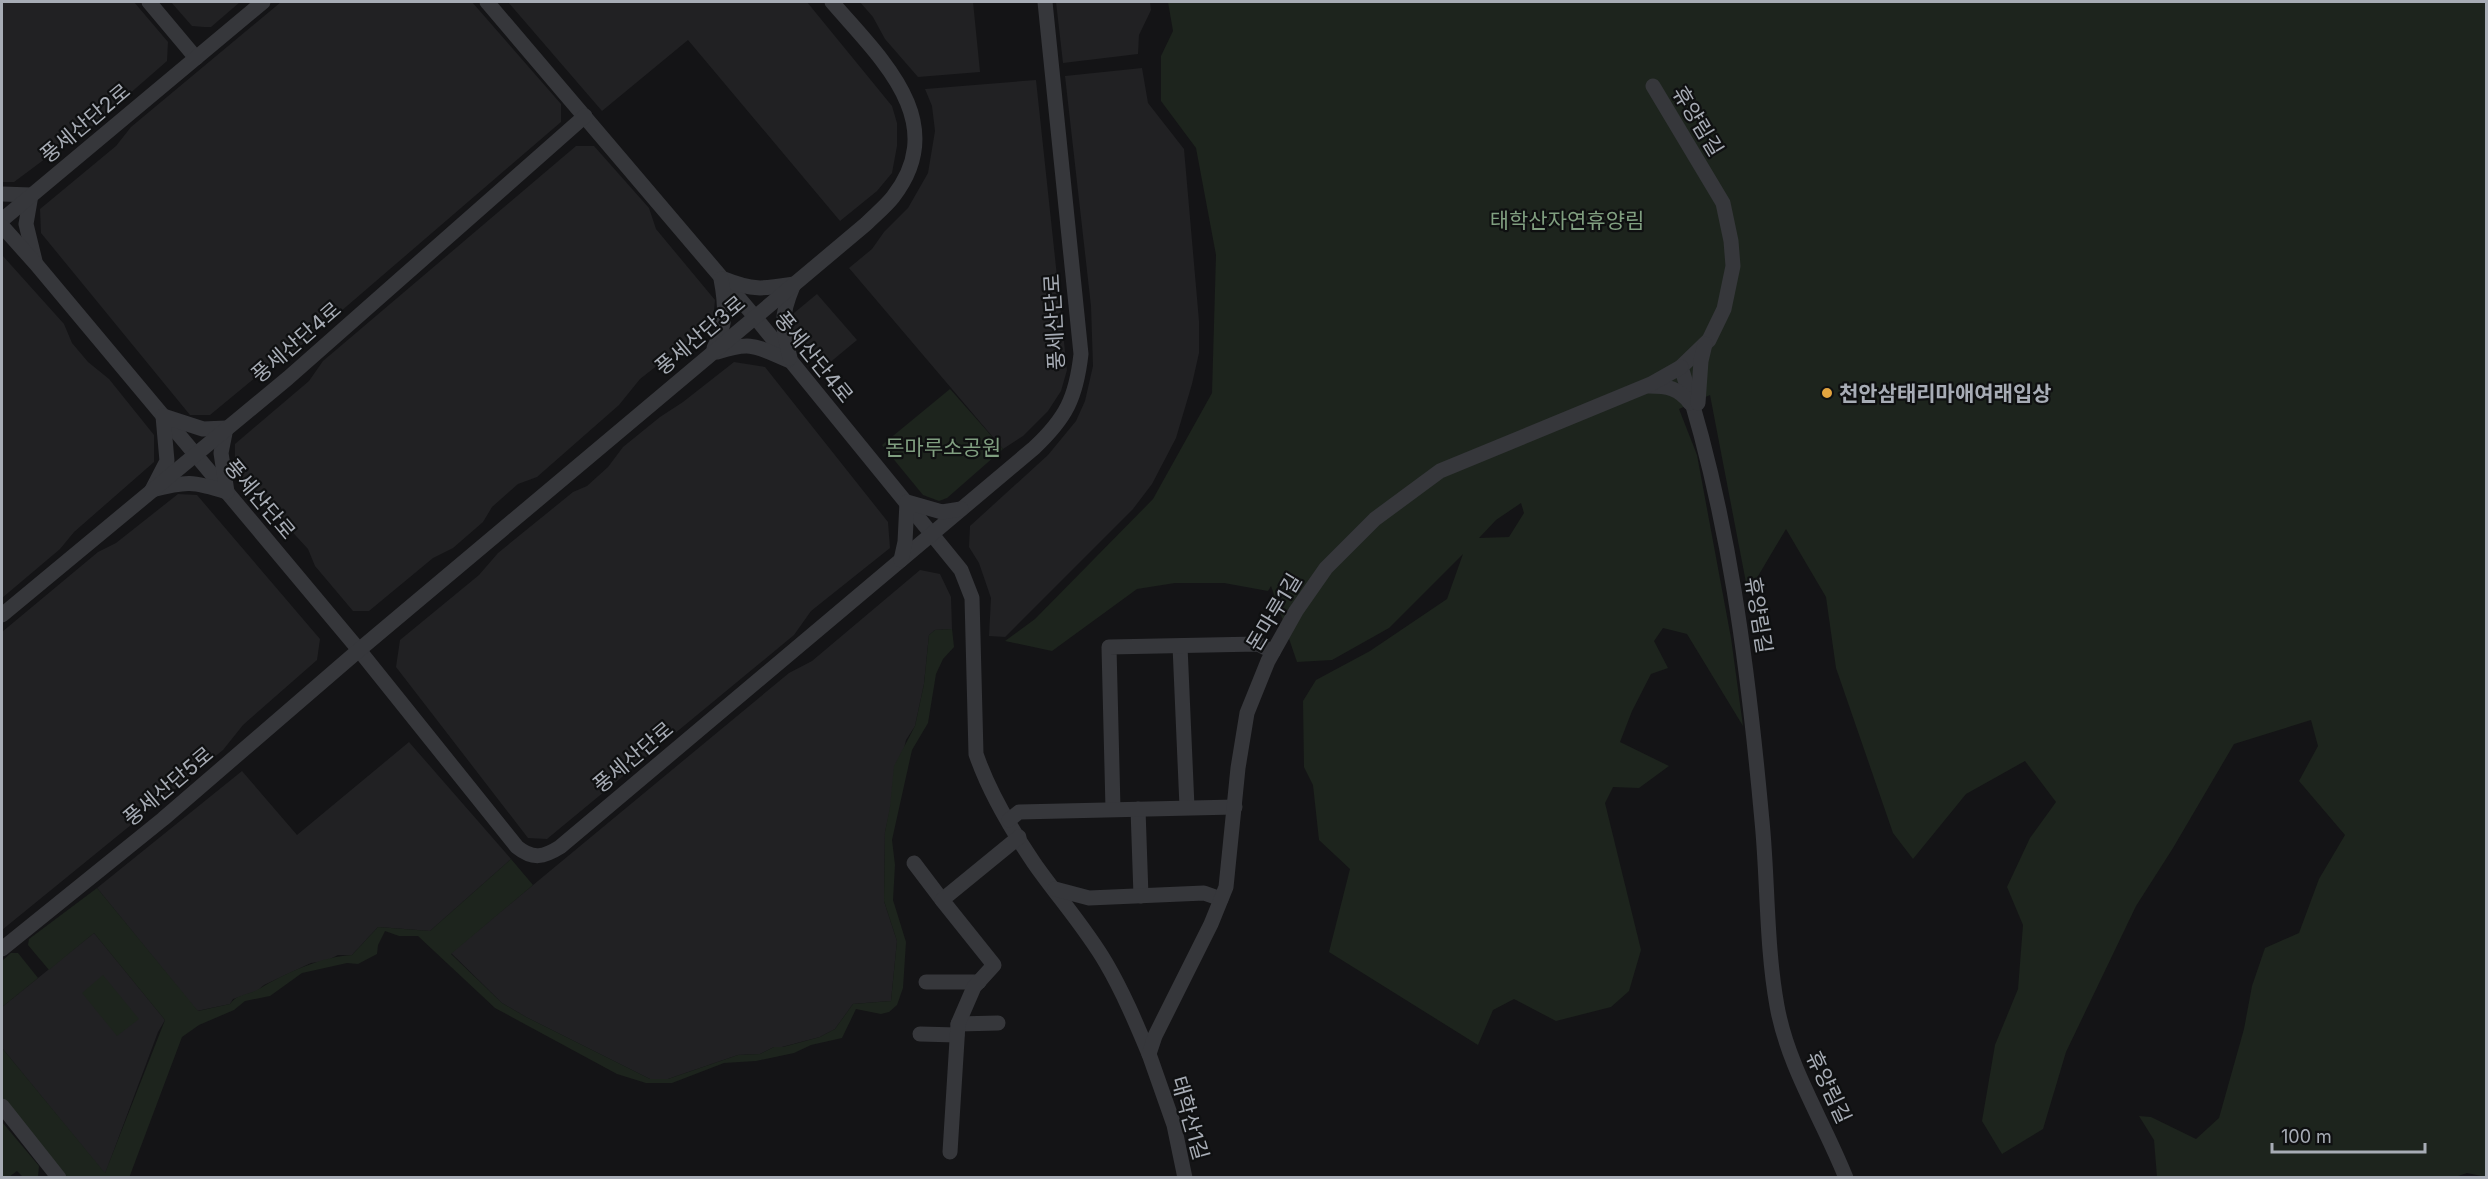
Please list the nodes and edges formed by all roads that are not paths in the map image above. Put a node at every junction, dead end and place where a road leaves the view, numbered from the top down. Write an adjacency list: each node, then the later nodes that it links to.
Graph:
1 (149, 2): 6 (street)
2 (263, 2): 6 (street, 풍세산단2로)
3 (487, 2): 8 (street, 풍세산단4로)
4 (832, 2): 15 (street, 풍세산단3로)
5 (1044, 2): 30 (street, 풍세산단로)
6 (196, 58): 10 (street, 풍세산단2로)
7 (1653, 86): 17 (street, 휴양림길)
8 (585, 116): 14 (street, 풍세산단4로); 25 (street, 풍세산단4로)
9 (2, 194): 10 (street)
10 (31, 195): 11 (street, 풍세산단2로); 13 (street)
11 (2, 220)
12 (2, 226): 13 (street, 풍세산단로)
13 (36, 264): 23 (street, 풍세산단로)
14 (721, 278): 15 (street); 16 (street, 풍세산단4로); 18 (street)
15 (794, 284): 16 (street, 풍세산단3로); 19 (street)
16 (754, 317): 18 (street, 풍세산단3로); 19 (street, 풍세산단4로)
17 (1706, 343): 20 (street, 휴양림길); 24 (street)
18 (711, 354): 19 (street); 35 (street, 풍세산단3로)
19 (791, 361): 29 (street, 풍세산단4로)
20 (1681, 367): 21 (street, 돈마루1길); 22 (street, 휴양림길)
21 (1646, 386): 22 (street); 36 (street, 돈마루1길)
22 (1695, 409): 24 (street, 휴양림길)
23 (164, 416): 25 (street); 26 (street, 풍세산단로); 27 (street)
24 (1699, 427): 63 (street, 휴양림길)
25 (226, 428): 26 (street, 풍세산단4로); 28 (street)
26 (195, 453): 27 (street); 28 (street, 풍세산단로)
27 (152, 490): 28 (street); 33 (street)
28 (227, 492): 35 (street, 풍세산단로)
29 (907, 502): 30 (street); 31 (street, 풍세산단4로); 32 (street)
30 (962, 510): 31 (street, 풍세산단로)
31 (933, 534): 32 (street, 풍세산단로); 41 (street, 풍세산단4로)
32 (901, 560): 35 (street, 풍세산단로)
33 (2, 615)
34 (1180, 646): 36 (street); 37 (street); 39 (street)
35 (359, 650): 50 (street, 풍세산단5로)
36 (1273, 652): 38 (street, 돈마루1길)
37 (1187, 807): 38 (street); 40 (street)
38 (1235, 807): 47 (street, 돈마루1길)
39 (1113, 809): 40 (street); 41 (street)
40 (1138, 809): 45 (street)
41 (1009, 820): 42 (street, 풍세산단4로)
42 (1019, 837): 44 (street, 풍세산단4로); 48 (street)
43 (914, 864): 48 (street)
44 (1055, 889): 46 (street); 49 (street, 풍세산단4로)
45 (1141, 896): 46 (street); 47 (street)
46 (1089, 898): 49 (street)
47 (1221, 899): 54 (street, 돈마루1길)
48 (942, 900): 52 (street)
49 (1080, 924): 53 (street, 풍세산단4로)
50 (2, 949)
51 (926, 982): 52 (street)
52 (979, 982): 56 (street)
53 (1129, 1009): 54 (street); 58 (street, 풍세산단4로)
54 (1168, 1009): 58 (street, 돈마루1길)
55 (998, 1023): 56 (street)
56 (957, 1030): 57 (street); 60 (street)
57 (920, 1034)
58 (1149, 1054): 62 (street, 태학산1길)
59 (2, 1106): 61 (street)
60 (950, 1152)
61 (60, 1178)
62 (1185, 1178)
63 (1846, 1178)

